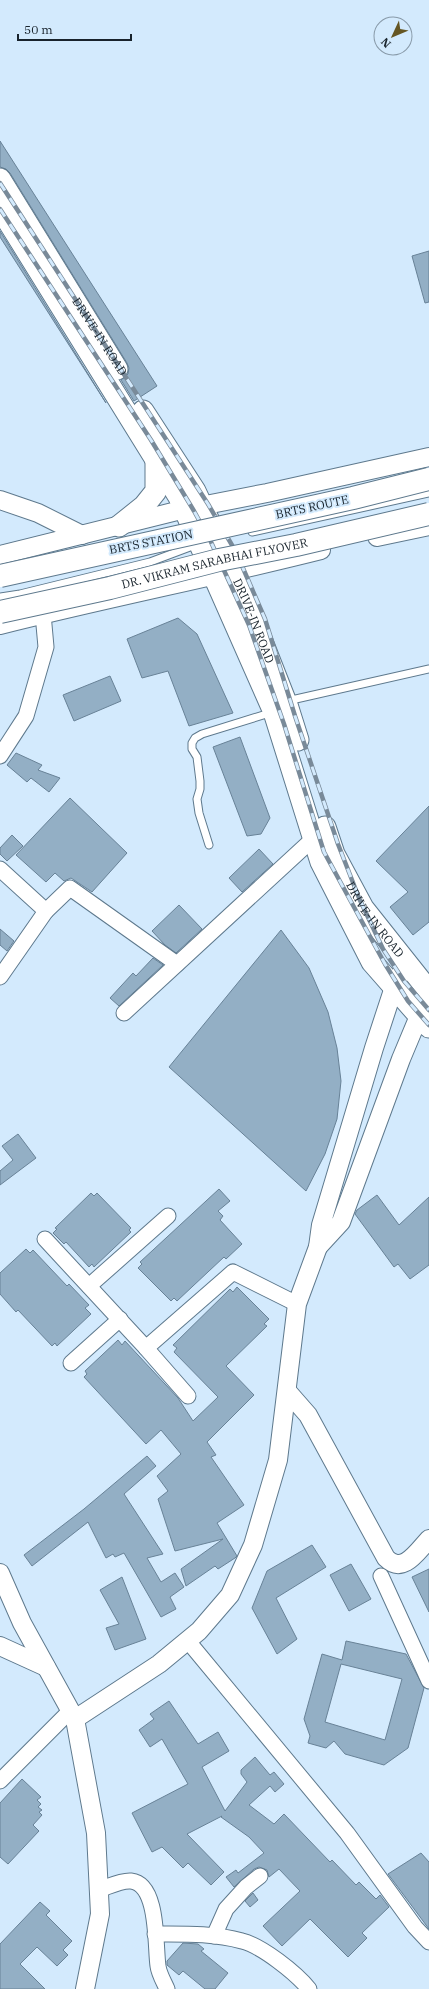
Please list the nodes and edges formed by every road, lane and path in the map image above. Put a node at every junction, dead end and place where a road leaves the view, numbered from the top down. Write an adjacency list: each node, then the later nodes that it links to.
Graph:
1 (0, 180): 8 (main road, DRIVE-IN ROAD)
2 (0, 208): 4 (main road)
3 (429, 457): 8 (street)
4 (156, 461): 8 (main road); 10 (main road)
5 (429, 479): 18 (main road, bridge)
6 (429, 493): 12 (lane, BRTS ROUTE)
7 (0, 500): 13 (street)
8 (193, 507): 10 (street); 14 (main road, DRIVE-IN ROAD)
9 (429, 514): 20 (main road, DR. VIKRAM SARABHAI FLYOVER, bridge)
10 (119, 526): 13 (street)
11 (429, 526): 17 (street)
12 (247, 533)
13 (82, 535): 16 (street)
14 (212, 540): 15 (lane, BRTS STATION); 17 (main road, DRIVE-IN ROAD); 19 (lane, BRTS STATION)
15 (164, 549)
16 (0, 555)
17 (223, 574): 21 (street); 24 (main road, DRIVE-IN ROAD)
18 (0, 576)
19 (0, 597)
20 (0, 612)
21 (43, 614): 22 (street); 25 (street)
22 (0, 625)
23 (429, 669): 24 (lane)
24 (280, 706): 26 (main road); 27 (lane); 30 (main road, DRIVE-IN ROAD)
25 (0, 756)
26 (314, 838): 31 (street); 33 (main road)
27 (209, 845)
28 (0, 869): 29 (street)
29 (46, 911): 31 (street); 32 (street)
30 (407, 962): 33 (street); 34 (main road, DRIVE-IN ROAD)
31 (177, 964): 35 (street)
32 (0, 976)
33 (394, 987): 36 (main road); 39 (street)
34 (429, 991)
35 (124, 1013)
36 (426, 1014): 39 (street)
37 (168, 1216): 40 (street)
38 (44, 1239): 40 (street)
39 (318, 1247): 41 (street)
40 (89, 1286): 42 (street)
41 (297, 1304): 43 (street); 45 (street)
42 (120, 1319): 43 (street); 44 (street)
43 (146, 1348): 46 (street)
44 (72, 1363)
45 (287, 1391): 47 (street); 50 (street)
46 (188, 1396)
47 (429, 1539)
48 (0, 1573): 52 (street)
49 (381, 1576): 53 (street)
50 (187, 1640): 54 (street); 60 (street)
51 (0, 1646): 52 (street)
52 (46, 1666): 54 (street)
53 (429, 1682)
54 (73, 1715): 55 (street); 57 (street)
55 (0, 1781)
56 (260, 1876): 59 (street)
57 (98, 1890): 58 (street); 61 (street)
58 (155, 1934): 59 (street); 62 (street)
59 (214, 1936): 63 (street)
60 (429, 1942)
61 (85, 1989)
62 (167, 1989)
63 (309, 1989)

